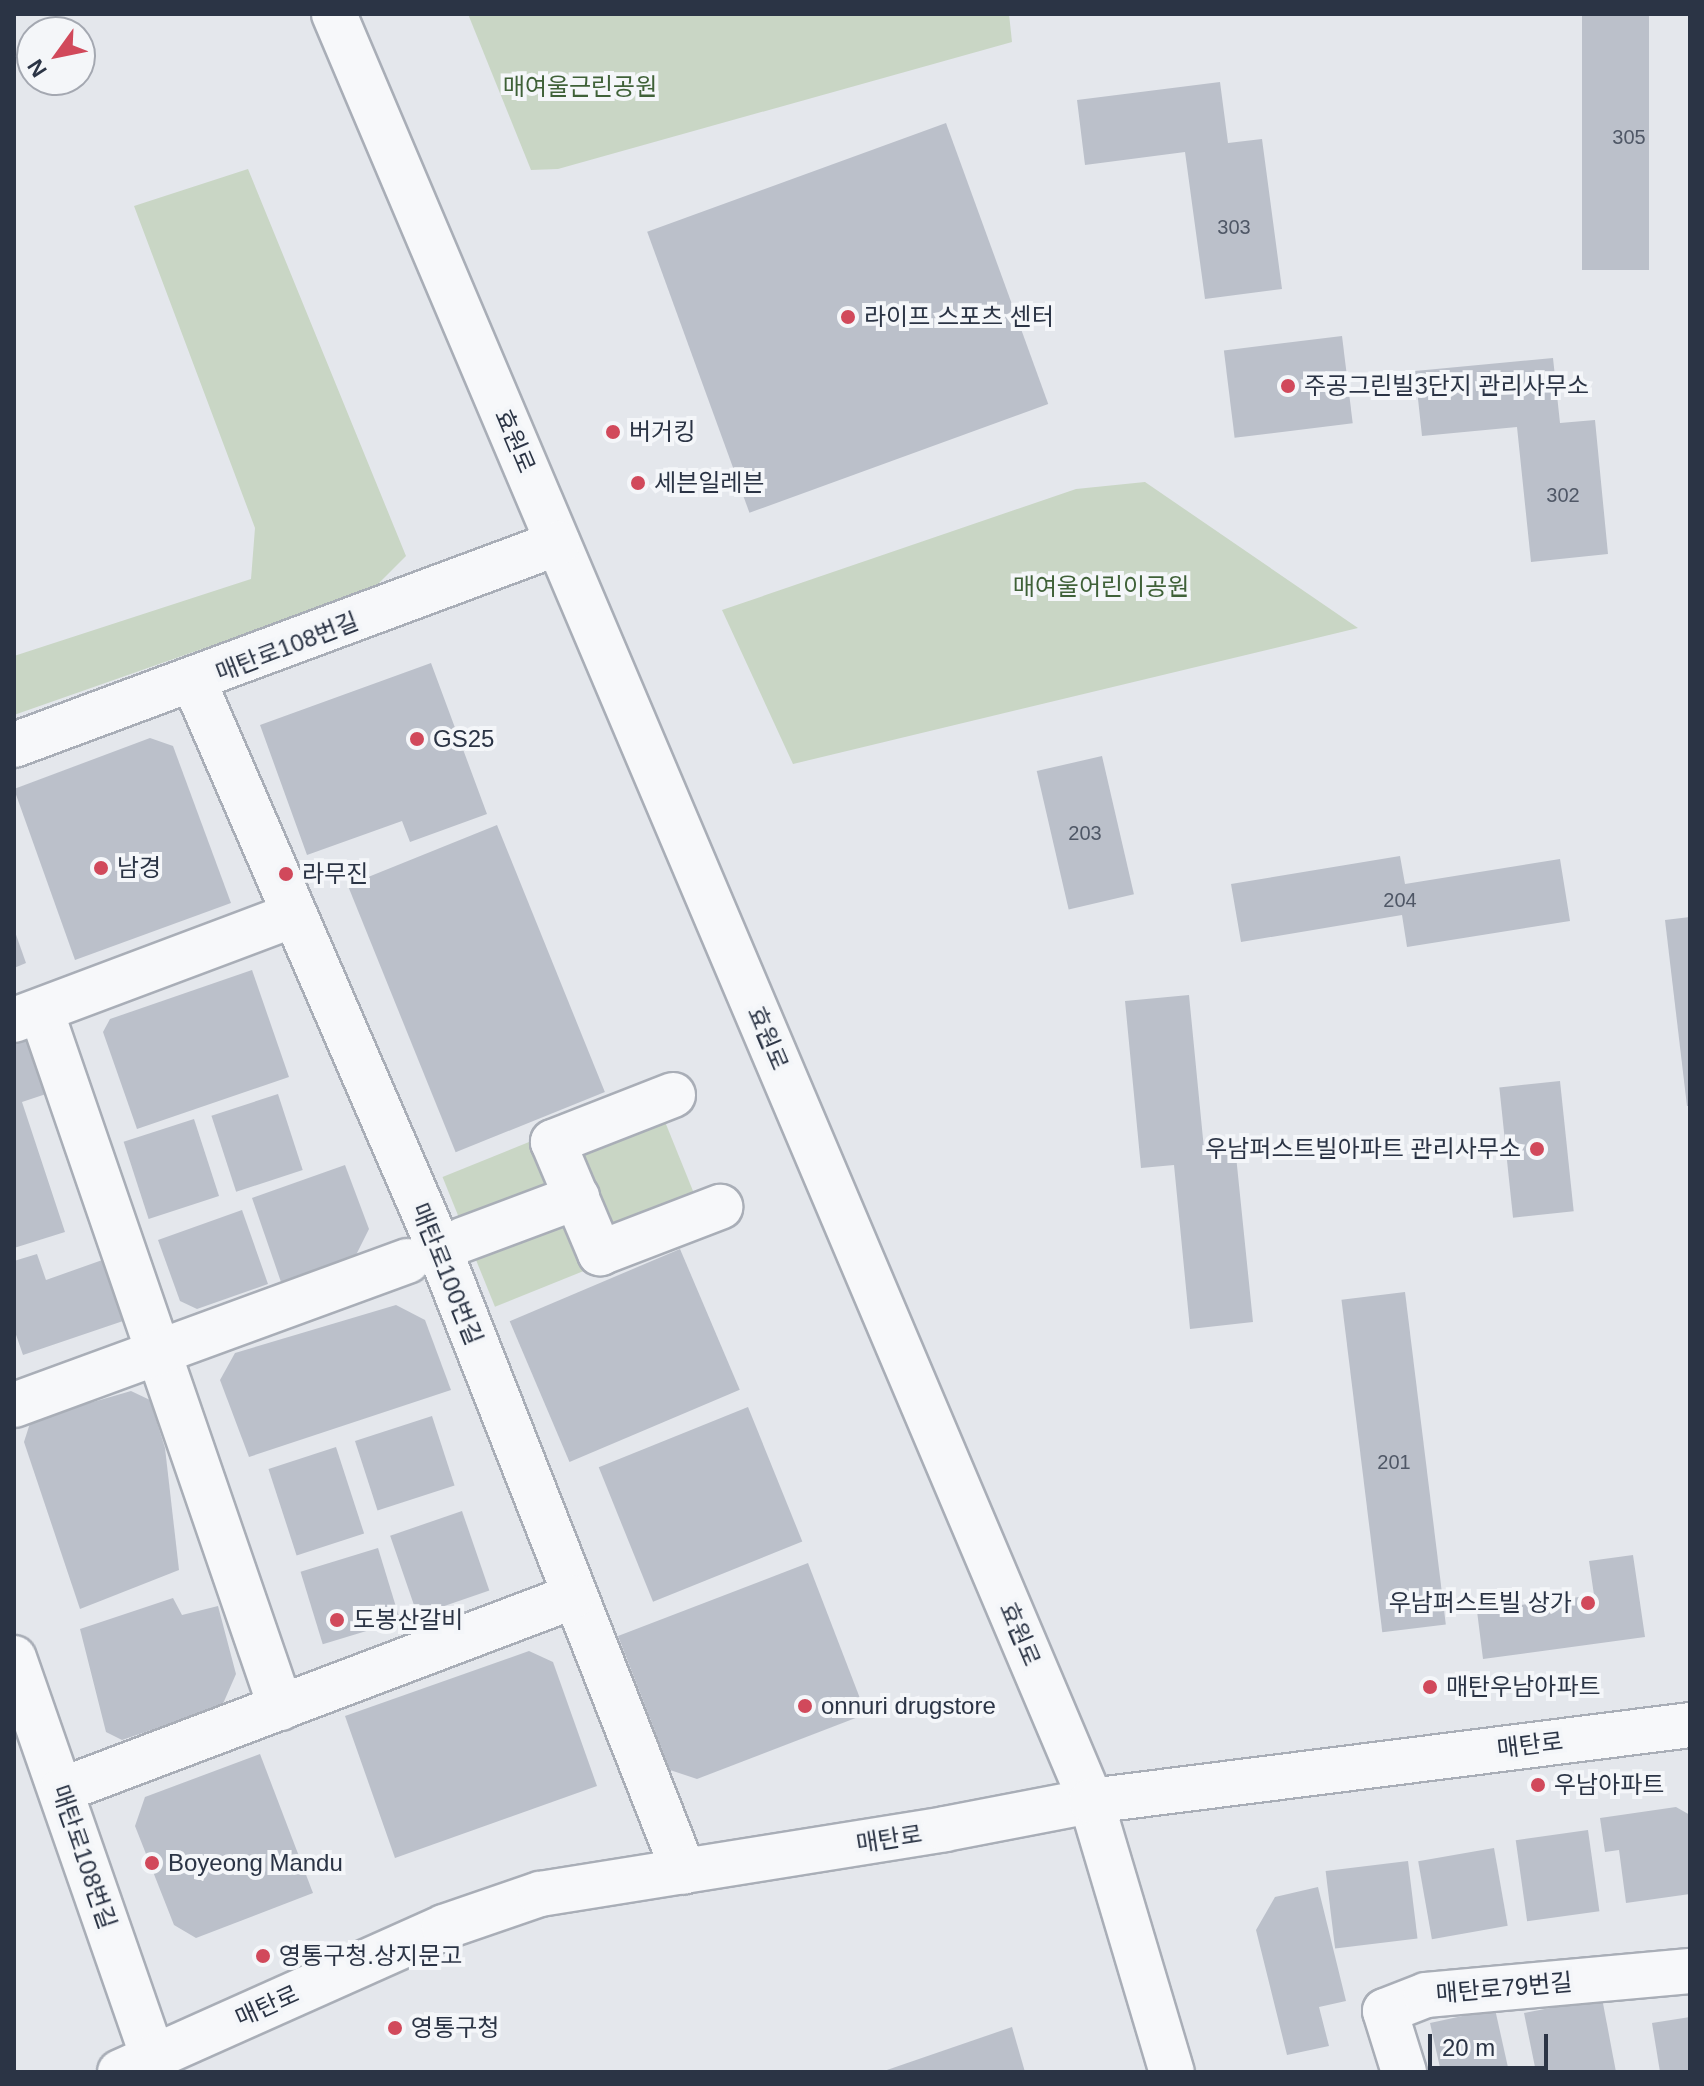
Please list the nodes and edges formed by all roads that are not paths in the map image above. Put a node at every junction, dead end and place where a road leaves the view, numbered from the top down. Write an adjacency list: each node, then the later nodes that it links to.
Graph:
1 (334, 14): 2 (street, 효원로)
2 (558, 543): 3 (street, 매탄로108번길); 19 (street, 효원로)
3 (194, 682): 4 (street, 매탄로108번길); 5 (street, 매탄로100번길)
4 (14, 745)
5 (293, 915): 6 (street); 14 (street, 매탄로100번길)
6 (27, 1015): 12 (street)
7 (673, 1095): 8 (street)
8 (577, 1197): 9 (street); 10 (street)
9 (720, 1207)
10 (462, 1240)
11 (407, 1261): 12 (street)
12 (159, 1353): 13 (street); 16 (street)
13 (14, 1405)
14 (572, 1597): 16 (street); 20 (street, 매탄로100번길)
15 (14, 1658): 18 (street, 매탄로108번길)
16 (281, 1708): 18 (street)
17 (1690, 1725): 19 (street, 매탄로)
18 (62, 1790): 22 (street, 매탄로108번길)
19 (1091, 1801): 20 (street, 매탄로); 23 (street, 효원로)
20 (684, 1872): 22 (street, 매탄로)
21 (1690, 1971): 24 (street, 매탄로79번길)
22 (137, 2064)
23 (1172, 2072)
24 (1404, 2072)

